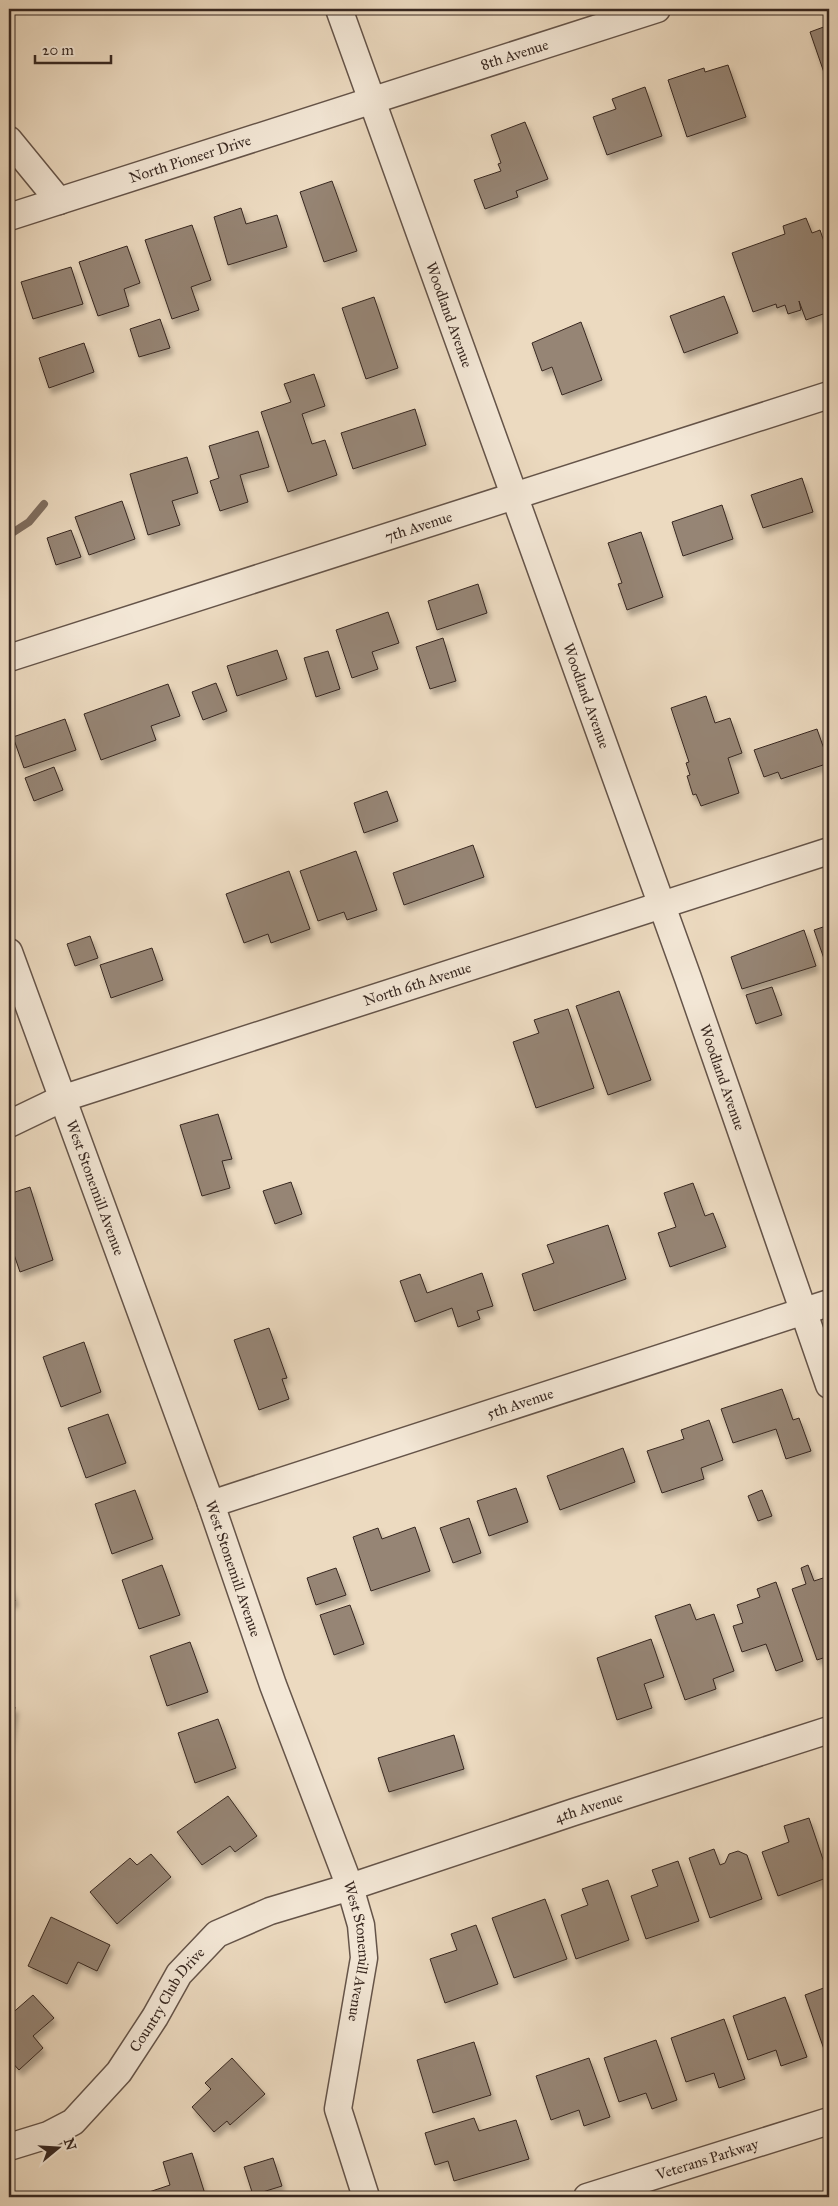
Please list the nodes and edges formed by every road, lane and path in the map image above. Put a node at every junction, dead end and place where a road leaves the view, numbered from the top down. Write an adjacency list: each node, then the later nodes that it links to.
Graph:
1 (339, 9): 3 (street, Woodland Avenue)
2 (657, 9): 3 (street, 8th Avenue)
3 (372, 100): 5 (street, North Pioneer Drive); 8 (street, Woodland Avenue)
4 (9, 140): 5 (street)
5 (58, 201): 6 (street, North Pioneer Drive)
6 (9, 218)
7 (829, 395): 8 (street, 7th Avenue)
8 (513, 496): 9 (street, 7th Avenue); 11 (street, Woodland Avenue)
9 (9, 658)
10 (829, 850): 11 (street, North 6th Avenue)
11 (660, 904): 13 (street, North 6th Avenue); 16 (street, Woodland Avenue)
12 (9, 952): 13 (street, West Stonemill Avenue)
13 (61, 1099): 14 (street, North 6th Avenue); 18 (street, West Stonemill Avenue)
14 (9, 1124)
15 (829, 1303): 16 (street, 5th Avenue)
16 (803, 1310): 17 (street, Woodland Avenue); 18 (street, 5th Avenue)
17 (829, 1386)
18 (211, 1504): 20 (street, West Stonemill Avenue)
19 (829, 1730): 20 (street, 4th Avenue)
20 (350, 1887): 22 (street, Country Club Drive); 23 (street, West Stonemill Avenue)
21 (829, 2122): 24 (street, Veterans Parkway)
22 (9, 2147)
23 (366, 2197)
24 (587, 2197)

